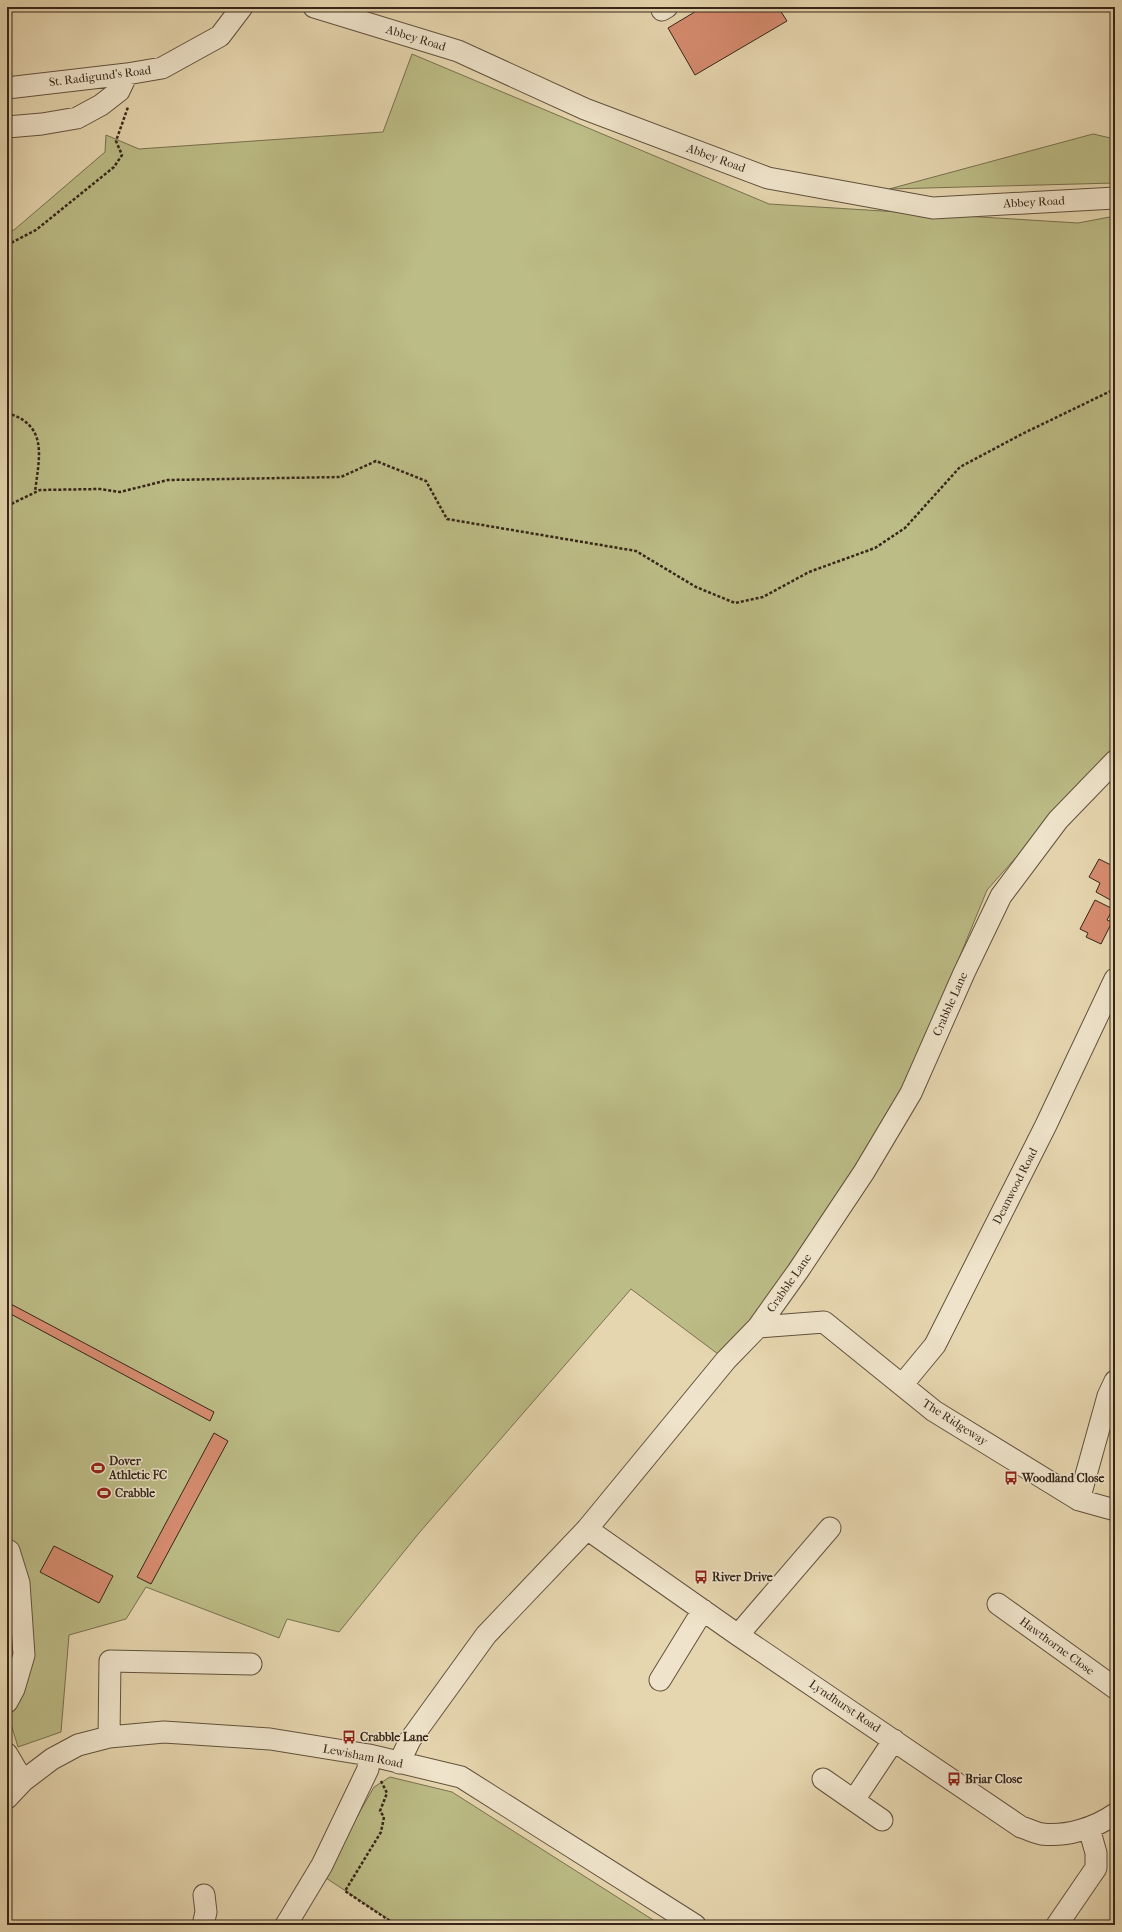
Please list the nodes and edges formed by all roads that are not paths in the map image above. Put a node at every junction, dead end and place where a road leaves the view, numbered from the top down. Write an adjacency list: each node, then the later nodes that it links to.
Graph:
1 (242, 7): 3 (street, St. Radigund's Road)
2 (314, 7): 6 (street, Abbey Road)
3 (128, 74): 4 (street, St. Radigund's Road); 5 (street)
4 (7, 88)
5 (7, 127)
6 (1115, 198)
7 (1115, 761): 9 (street, Crabble Lane)
8 (1115, 979): 11 (street, Deanwood Road)
9 (758, 1327): 11 (street, The Ridgeway); 15 (street, Crabble Lane)
10 (1115, 1381): 12 (street)
11 (902, 1386): 12 (street, The Ridgeway)
12 (1079, 1500): 13 (street, The Ridgeway)
13 (1115, 1510)
14 (830, 1528): 19 (street)
15 (588, 1529): 18 (street, Lyndhurst Road); 28 (street, Crabble Lane)
16 (7, 1550): 23 (street)
17 (998, 1604): 22 (street, Hawthorne Close)
18 (703, 1610): 19 (street, Lyndhurst Road); 21 (street)
19 (738, 1635): 25 (street, Lyndhurst Road)
20 (251, 1664): 24 (street)
21 (660, 1680)
22 (1115, 1688)
23 (7, 1702)
24 (109, 1737): 27 (street, Lewisham Road); 30 (street, Lewisham Road)
25 (894, 1740): 32 (street); 35 (street, Lyndhurst Road)
26 (7, 1754): 30 (street)
27 (369, 1755): 28 (street, Lewisham Road); 38 (street)
28 (398, 1763): 39 (street, Lewisham Road)
29 (823, 1779): 32 (street)
30 (23, 1781): 31 (street, Lewisham Road)
31 (7, 1798)
32 (854, 1800): 34 (street)
33 (1115, 1814): 35 (street, Lyndhurst Road)
34 (882, 1820)
35 (1089, 1828): 40 (street)
36 (204, 1895): 37 (street)
37 (205, 1924)
38 (286, 1925)
39 (695, 1925)
40 (1057, 1925)

